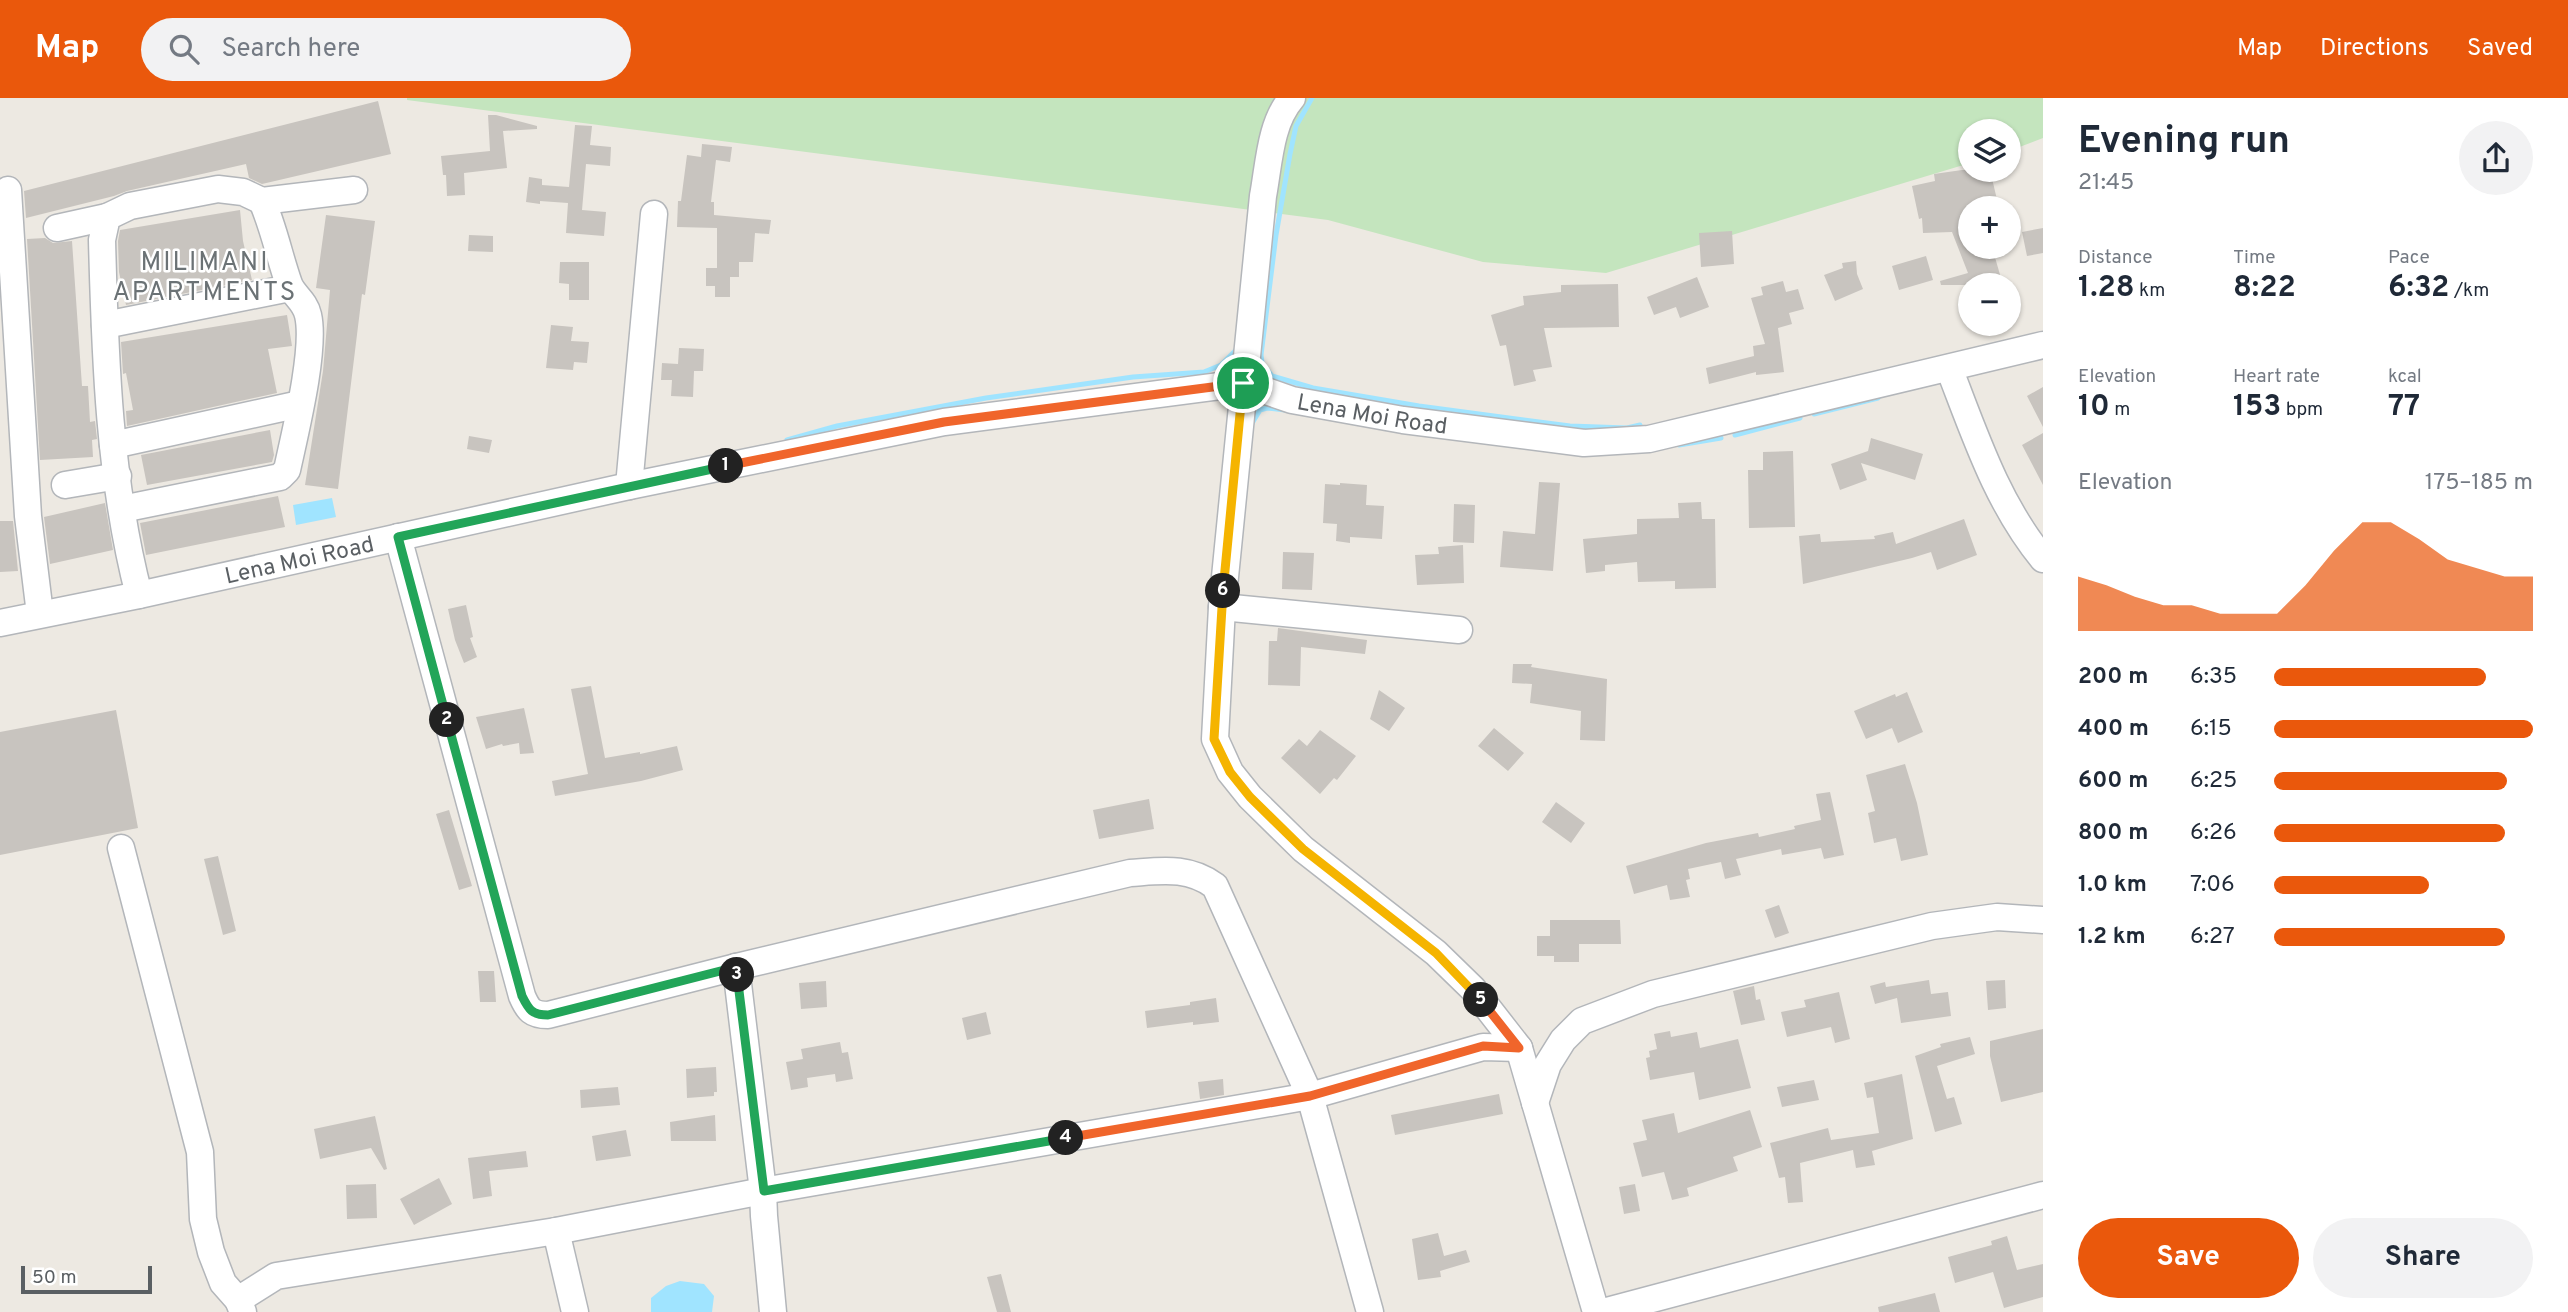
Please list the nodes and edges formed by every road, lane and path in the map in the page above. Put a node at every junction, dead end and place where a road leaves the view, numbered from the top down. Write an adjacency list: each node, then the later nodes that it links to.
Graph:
1 (1292, 98): 12 (street)
2 (8, 190): 23 (street)
3 (354, 190): 4 (street)
4 (262, 201): 6 (street); 8 (street)
5 (654, 214): 17 (street)
6 (107, 217): 7 (street); 9 (street)
7 (57, 228)
8 (290, 288): 9 (street); 13 (street)
9 (105, 325): 14 (street)
10 (2043, 345): 11 (street, Lena Moi Road)
11 (1949, 368): 12 (street, Lena Moi Road); 20 (street)
12 (1243, 383): 17 (street, Lena Moi Road); 22 (street)
13 (300, 404): 14 (street); 18 (street)
14 (113, 445): 15 (street)
15 (118, 476): 16 (street); 18 (street)
16 (65, 485)
17 (629, 486): 19 (street, Lena Moi Road)
18 (122, 509): 21 (street)
19 (398, 537): 21 (street, Lena Moi Road); 28 (street)
20 (2043, 559)
21 (139, 595): 23 (street, Lena Moi Road)
22 (1222, 607): 25 (street); 29 (street)
23 (40, 614): 24 (street, Lena Moi Road)
24 (0, 623)
25 (1459, 630)
26 (121, 848): 35 (street)
27 (2043, 920): 31 (street)
28 (736, 967): 30 (street); 32 (street)
29 (1519, 1048): 30 (street); 31 (street)
30 (1310, 1096): 32 (street); 38 (street)
31 (1535, 1103): 39 (street)
32 (764, 1191): 34 (street); 37 (street)
33 (2043, 1195): 40 (street)
34 (556, 1231): 35 (street); 36 (street)
35 (241, 1306)
36 (575, 1312)
37 (773, 1312)
38 (1370, 1312)
39 (1595, 1312)
40 (1603, 1312)

